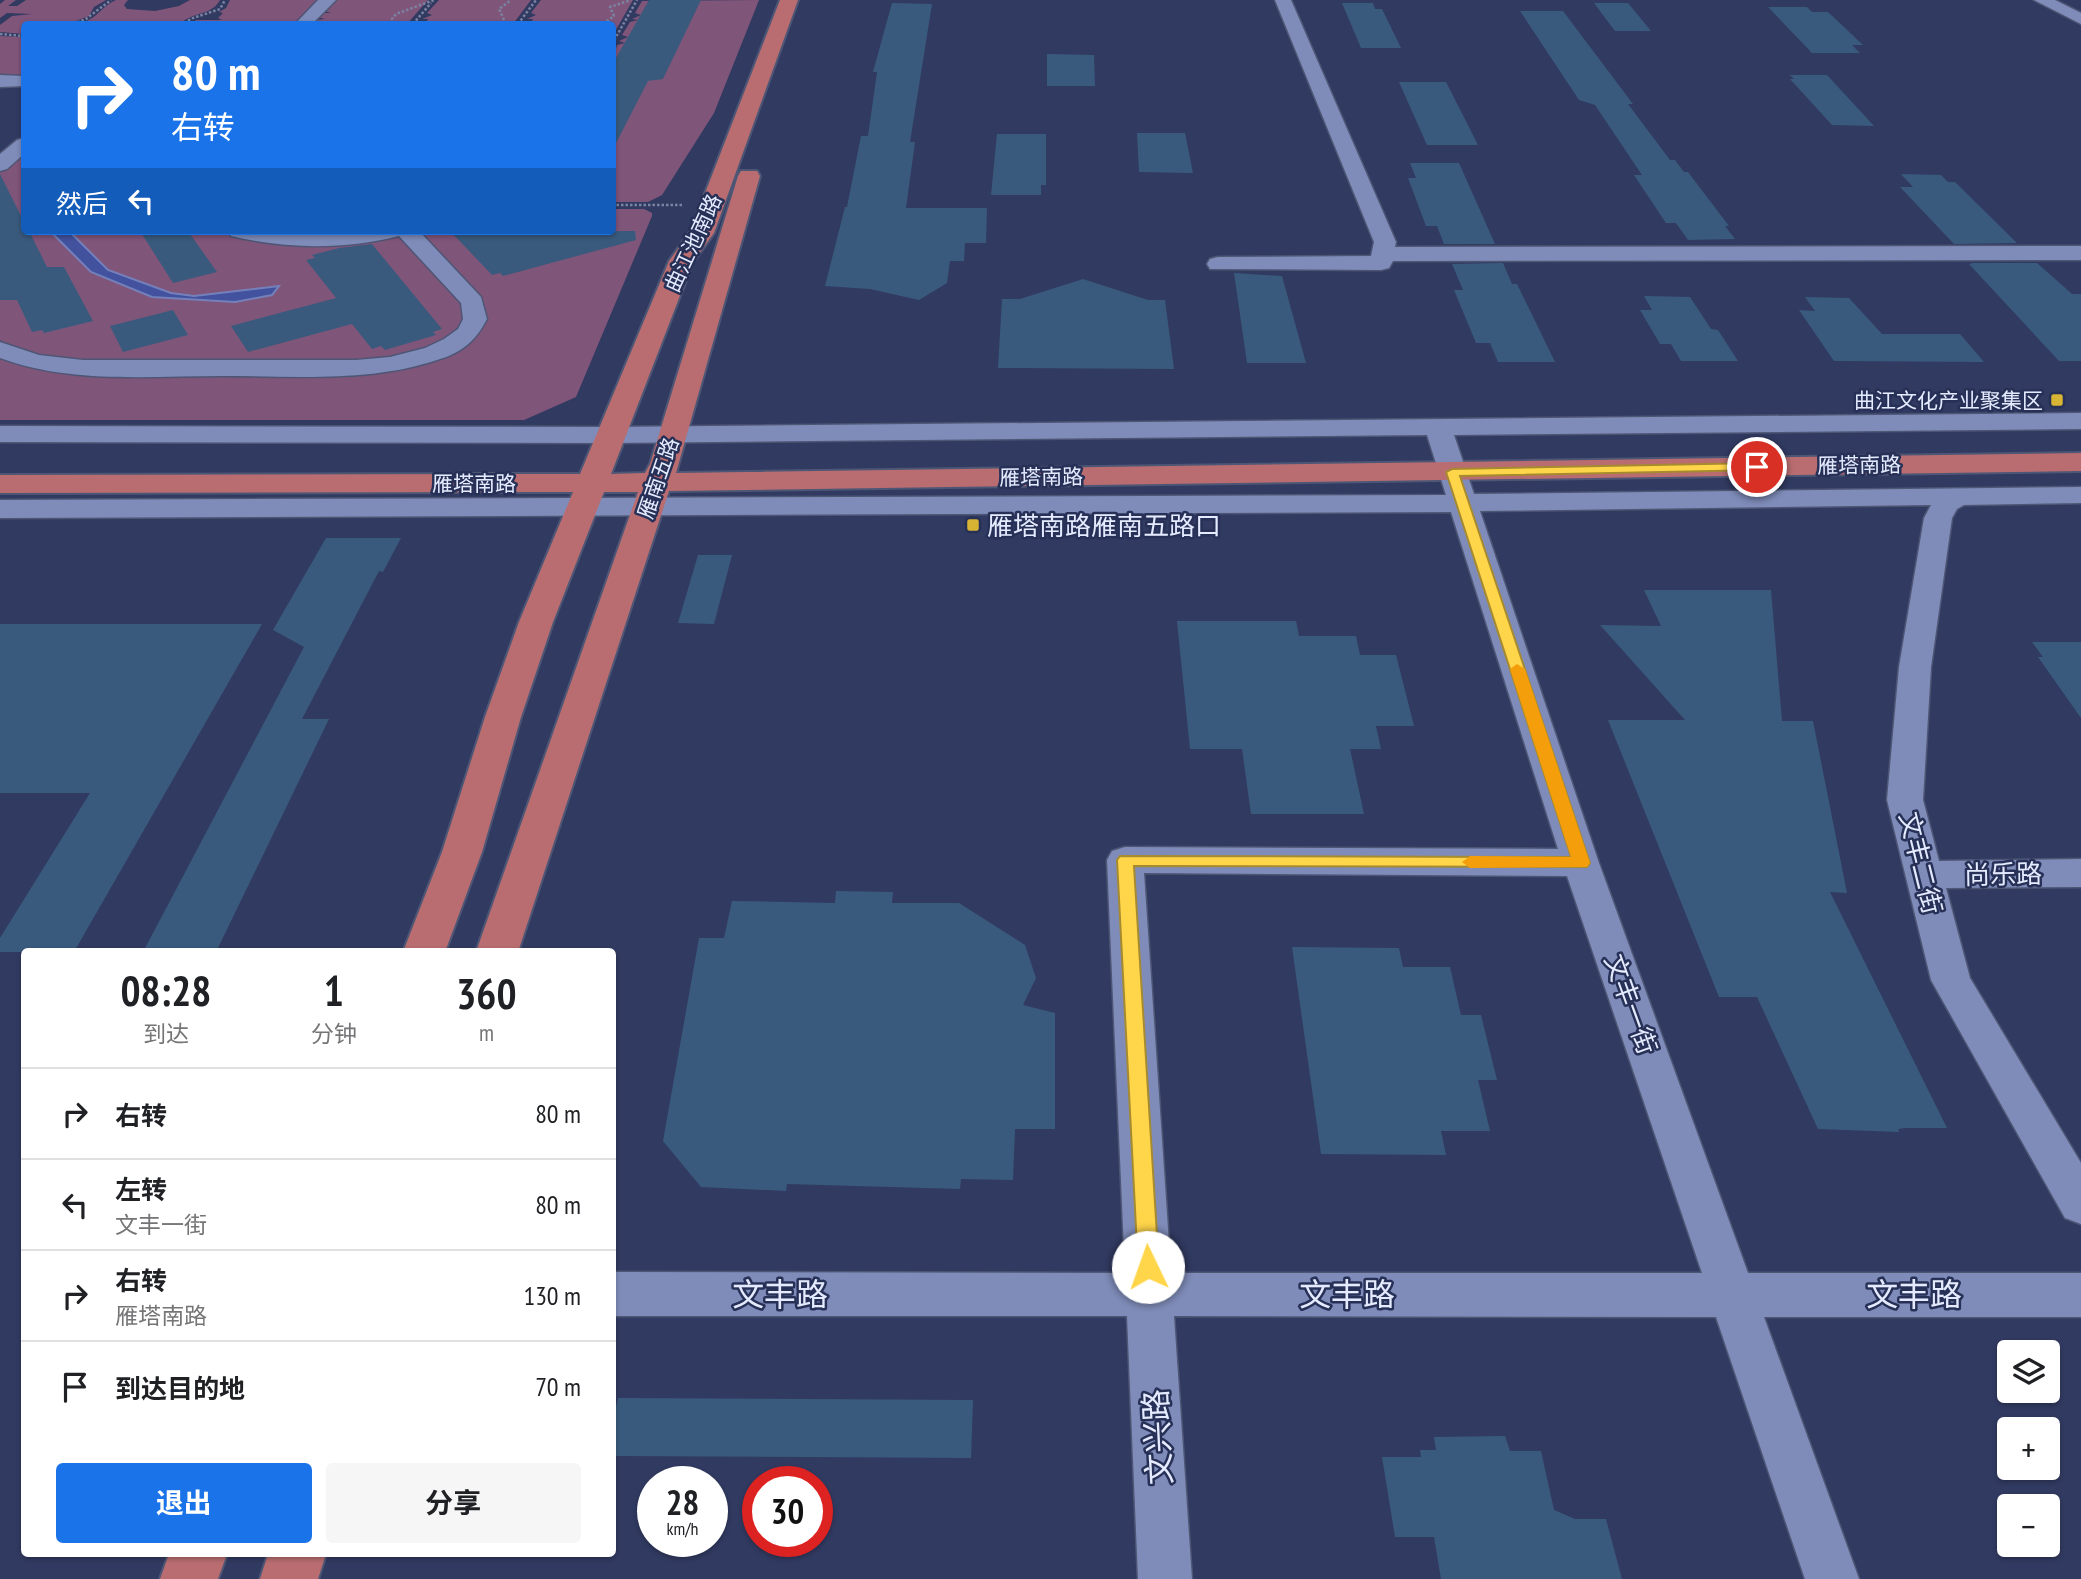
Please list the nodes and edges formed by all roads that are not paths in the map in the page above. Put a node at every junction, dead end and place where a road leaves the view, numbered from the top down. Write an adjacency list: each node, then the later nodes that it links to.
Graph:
1 (328, 0): 7 (street)
2 (789, 0): 28 (main road, 曲江池南路)
3 (808, 0): 22 (main road, 雁南五路)
4 (1283, 0): 18 (street)
5 (2042, 0): 6 (street)
6 (2081, 19)
7 (306, 21)
8 (0, 81): 9 (street)
9 (21, 81)
10 (21, 130): 12 (street)
11 (21, 146): 13 (street)
12 (0, 147)
13 (0, 164)
14 (260, 235): 15 (street)
15 (357, 235)
16 (411, 235): 20 (street)
17 (2081, 253): 18 (street)
18 (1383, 254): 19 (street)
19 (1218, 264)
20 (0, 349)
21 (2081, 421): 27 (street)
22 (674, 433): 27 (street); 28 (street); 29 (main road, 雁南五路)
23 (0, 434): 28 (street)
24 (2081, 446): 27 (main road, 雁塔南路)
25 (2081, 463): 27 (main road, 雁塔南路)
26 (0, 464): 28 (main road, 雁塔南路)
27 (1450, 464): 29 (main road, 雁塔南路); 32 (street); 34 (street, 文丰一街)
28 (597, 472): 29 (main road, 雁塔南路); 30 (main road, 雁塔南路); 33 (street); 37 (main road)
29 (657, 483): 38 (main road, 雁南五路)
30 (0, 484)
31 (2081, 495): 32 (street)
32 (1959, 496): 36 (street, 文丰二街)
33 (0, 509)
34 (1581, 863): 41 (street, 文兴路); 42 (street, 文丰一街)
35 (2081, 873): 36 (street, 尚乐路)
36 (1924, 875): 39 (street, 文丰二街)
37 (426, 948)
38 (498, 948)
39 (2081, 1204)
40 (616, 1294): 41 (street, 文丰路)
41 (1150, 1294): 42 (street, 文丰路); 48 (street, 文兴路)
42 (1734, 1294): 43 (street, 文丰路); 49 (street, 文丰一街)
43 (2081, 1295)
44 (197, 1557): 46 (main road)
45 (296, 1557): 47 (main road)
46 (189, 1579)
47 (289, 1579)
48 (1165, 1579)
49 (1832, 1579)

